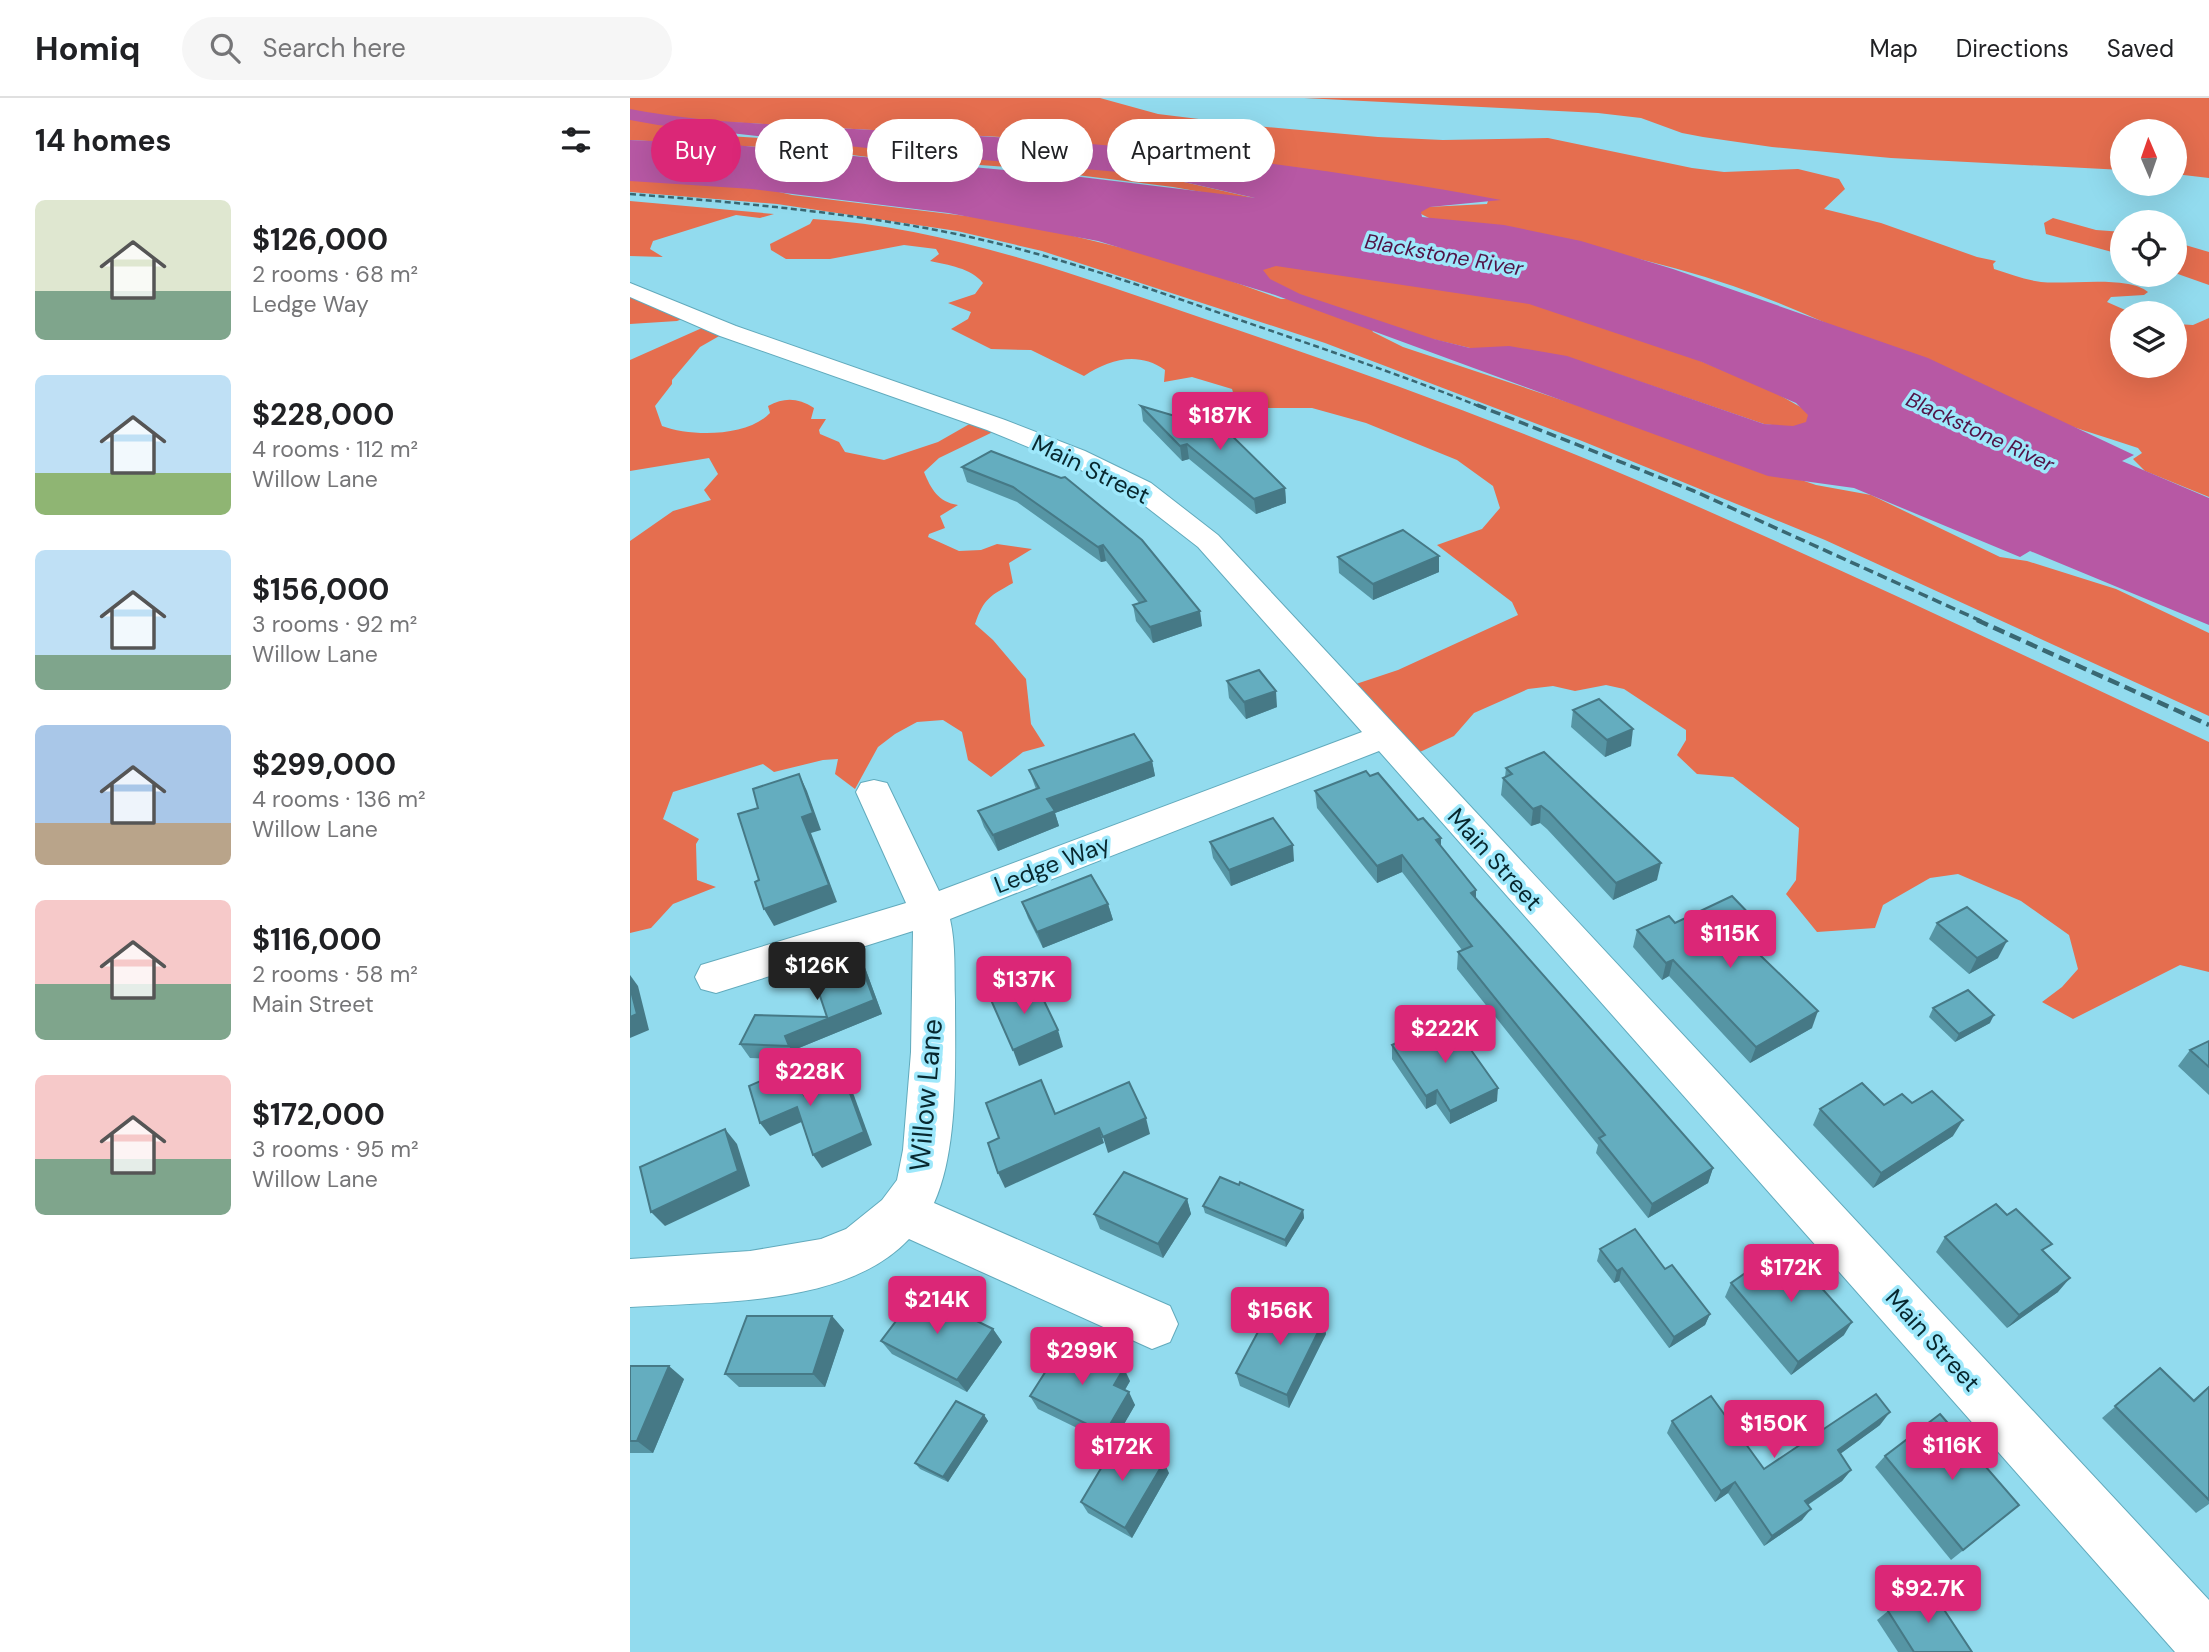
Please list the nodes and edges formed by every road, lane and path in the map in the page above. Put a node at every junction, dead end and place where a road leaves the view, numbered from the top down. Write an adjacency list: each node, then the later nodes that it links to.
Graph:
1 (630, 289): 2 (street, Main Street)
2 (1383, 737): 4 (street, Ledge Way); 9 (street, Main Street)
3 (874, 792): 4 (street, Willow Lane)
4 (929, 911): 5 (street, Ledge Way); 6 (street, Willow Lane)
5 (716, 977)
6 (904, 1213): 7 (street); 8 (street)
7 (630, 1283)
8 (1152, 1324)
9 (2209, 1645)

